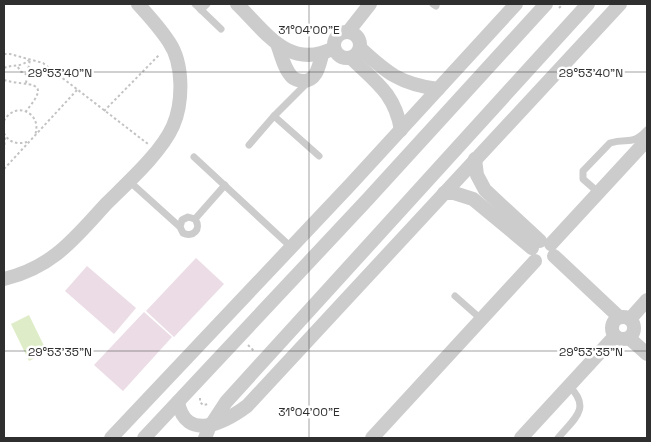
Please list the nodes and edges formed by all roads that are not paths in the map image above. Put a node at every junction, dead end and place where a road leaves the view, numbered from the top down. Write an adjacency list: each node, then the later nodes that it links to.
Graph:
1 (138, 4): 30 (street)
2 (195, 4): 10 (lane)
3 (207, 4): 10 (lane)
4 (237, 4): 13 (street)
5 (370, 4): 12 (street)
6 (516, 4): 14 (street)
7 (546, 4): 17 (street)
8 (588, 4): 21 (street)
9 (620, 4): 24 (street)
10 (201, 10): 11 (lane)
11 (221, 29)
12 (348, 32): 15 (street); 16 (street)
13 (276, 43): 15 (street); 18 (street)
14 (477, 46): 17 (street); 19 (street)
15 (328, 51): 16 (street); 18 (street)
16 (355, 53): 19 (street); 22 (street)
17 (495, 60): 35 (street)
18 (310, 80): 20 (lane)
19 (438, 89): 22 (street)
20 (274, 116): 26 (lane); 27 (lane)
21 (482, 123): 24 (street); 49 (street)
22 (401, 130): 32 (street)
23 (647, 130): 34 (lane)
24 (497, 136): 29 (street)
25 (647, 140): 34 (street)
26 (249, 145)
27 (319, 156)
28 (194, 157): 31 (lane)
29 (475, 159): 33 (street); 39 (street)
30 (128, 181): 37 (lane); 40 (street)
31 (225, 185): 36 (lane); 38 (lane)
32 (350, 185): 35 (street); 38 (street)
33 (444, 193): 39 (street); 49 (street)
34 (599, 193): 39 (street)
35 (367, 200): 48 (street)
36 (195, 219): 37 (lane); 37 (lane)
37 (180, 227)
38 (291, 247): 50 (street)
39 (543, 252): 43 (street); 44 (street)
40 (4, 279)
41 (455, 296): 43 (lane)
42 (647, 300): 44 (street)
43 (482, 320): 52 (street)
44 (623, 327): 45 (street); 46 (street); 47 (street)
45 (647, 342)
46 (647, 354)
47 (569, 386): 53 (street); 54 (lane)
48 (178, 402): 49 (street); 51 (street)
49 (207, 433)
50 (111, 438)
51 (144, 438)
52 (372, 438)
53 (521, 438)
54 (558, 438)

